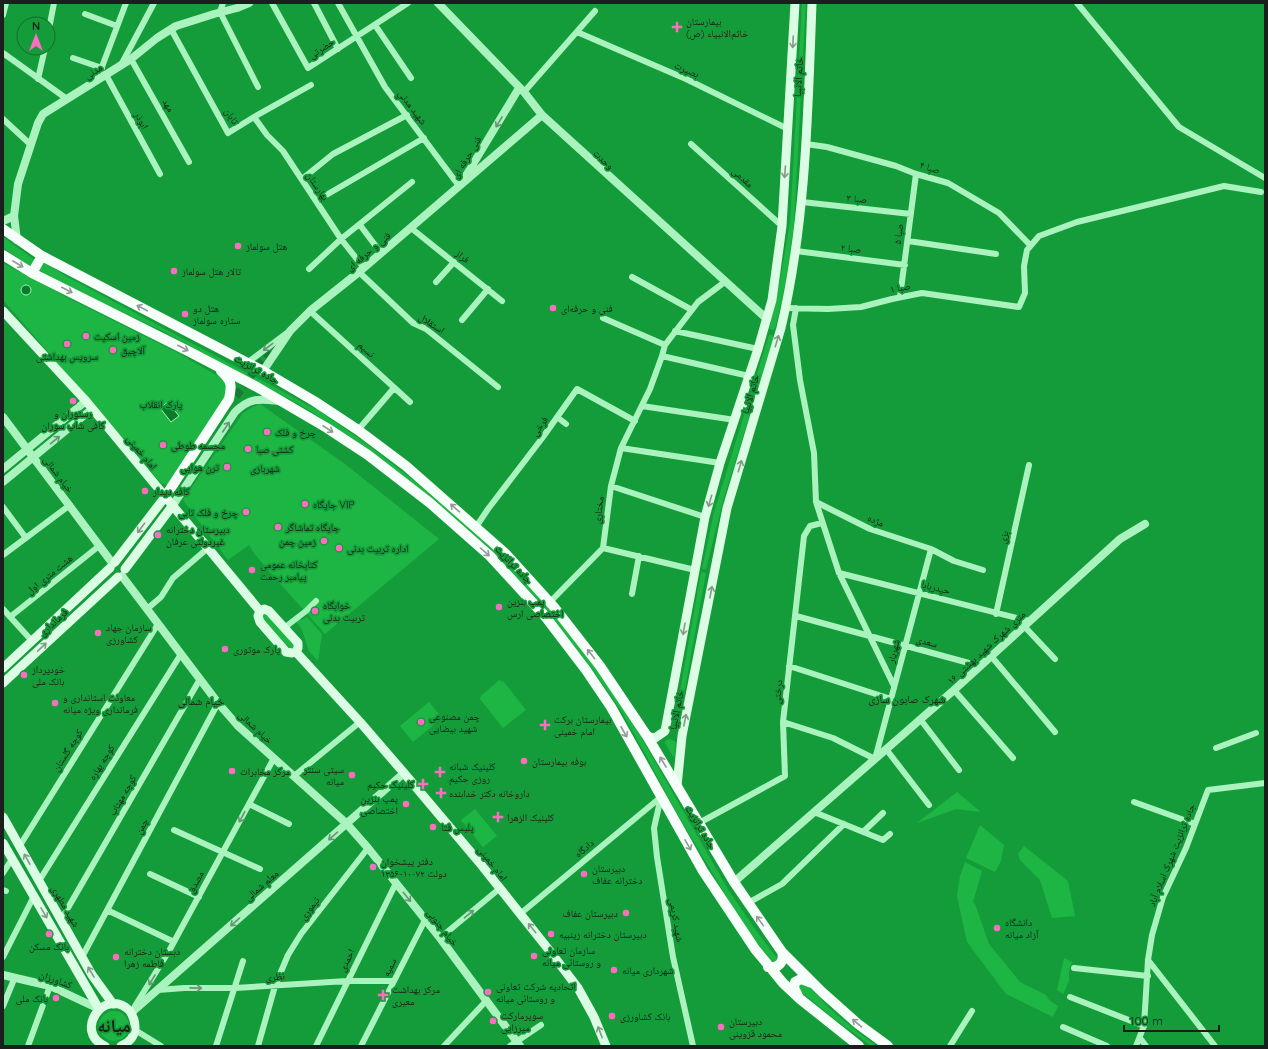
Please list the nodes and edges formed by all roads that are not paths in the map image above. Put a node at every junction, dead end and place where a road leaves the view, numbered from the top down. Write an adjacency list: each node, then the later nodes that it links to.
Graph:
1 (6, 3): 18 (street)
2 (54, 3): 19 (street)
3 (126, 3): 21 (street)
4 (154, 3): 30 (street)
5 (223, 3): 16 (street)
6 (249, 3): 16 (street, مدنی)
7 (272, 3): 25 (street, حضرتی)
8 (314, 3): 25 (street)
9 (338, 3): 24 (street, شهيد مدني)
10 (408, 3): 20 (street, حضرتی)
11 (438, 3): 36 (street, وحدت)
12 (795, 3): 42 (main road, خاتم الانبیا, one-way to 42)
13 (812, 3): 45 (main road, خاتم الانبیا)
14 (1077, 3): 50 (street)
15 (595, 11): 23 (street, فنی حرفه ای)
16 (220, 12): 22 (street, مدنی); 35 (street)
17 (85, 14): 21 (street)
18 (3, 15)
19 (51, 16)
20 (375, 25): 24 (street, حضرتی); 32 (street)
21 (117, 26): 31 (street)
22 (172, 29): 29 (street, مدنی); 40 (street, تابان)
23 (577, 32): 36 (street, فنی حرفه ای); 42 (street, بصيرت)
24 (357, 36): 25 (street, حضرتی); 38 (street, شهيد مدني)
25 (338, 49)
26 (3, 54): 33 (street)
27 (43, 56): 33 (street)
28 (74, 58): 31 (street)
29 (131, 59): 30 (street, مدنی); 47 (street, مهد)
30 (120, 66): 31 (street, مدنی)
31 (104, 71): 37 (street, مدنی); 48 (street, ابوذر)
32 (411, 78)
33 (38, 79): 37 (street)
34 (311, 85): 40 (street, تابان)
35 (258, 87)
36 (522, 90): 39 (street, وحدت); 53 (street, فنی حرفه ای, one-way to 53)
37 (66, 99): 46 (street, مدنی)
38 (407, 115): 43 (street, شهيد مدني); 51 (street)
39 (542, 115): 53 (street, فنی حرفه ای); 80 (street, وحدت)
40 (254, 117): 51 (street, بهارستان)
41 (3, 119): 46 (street)
42 (788, 129): 61 (main road, خاتم الانبیا, one-way to 61)
43 (424, 138): 53 (street, شهيد مدني); 55 (street)
44 (691, 144): 61 (street, مقدمی)
45 (806, 144): 49 (street, صبا ۴); 56 (main road, خاتم الانبیا)
46 (31, 145): 58 (street, مدنی)
47 (190, 162)
48 (160, 174)
49 (916, 174): 57 (street, صبا ۵); 67 (street, صبا ۴)
50 (1265, 178)
51 (302, 179): 55 (street, بهارستان)
52 (412, 182): 60 (street)
53 (459, 186): 62 (street, فنی و حرفه ای)
54 (1261, 192): 67 (street)
55 (316, 201): 65 (street, بهارستان)
56 (802, 202): 57 (street, صبا ۳); 69 (main road, خاتم الانبیا)
57 (911, 214): 66 (street, صبا ۵)
58 (14, 216): 59 (street); 64 (street, مدنی)
59 (3, 221)
60 (360, 225): 65 (street); 70 (street)
61 (782, 226): 68 (main road, خاتم الانبیا)
62 (411, 228): 70 (street, فنی و حرفه ای); 74 (street, فراز)
63 (3, 229): 64 (main road, جاده ترانزیت)
64 (17, 240): 73 (main road, جاده ترانزیت)
65 (341, 240): 76 (street); 77 (street, بهارستان)
66 (908, 241): 71 (street); 75 (street, صبا ۵)
67 (1030, 245): 83 (street, صبا ۱)
68 (779, 248): 69 (main road); 92 (main road, خاتم الانبیا)
69 (796, 251): 75 (street, صبا ۲); 85 (main road, خاتم الانبیا)
70 (381, 253): 77 (street, فنی و حرفه ای)
71 (996, 254)
72 (3, 255): 78 (main road, جاده ترانزیت, one-way to 78)
73 (42, 256): 78 (main road); 98 (main road, جاده ترانزیت, one-way to 73)
74 (454, 262): 81 (street); 82 (street, فراز)
75 (904, 265): 83 (street, صبا ۵)
76 (309, 269)
77 (362, 270): 89 (street, فنی و حرفه ای); 102 (street, استقلال)
78 (32, 273): 99 (main road, جاده ترانزیت, one-way to 99)
79 (632, 277): 87 (street)
80 (726, 281): 87 (street, مختاری); 92 (street, وحدت)
81 (436, 282)
82 (488, 289): 84 (street, فراز); 91 (street)
83 (900, 297): 86 (street, صبا ۱)
84 (502, 301)
85 (786, 308): 86 (street, صبا ۱); 106 (main road, خاتم الانبیا, one-way to 85)
86 (796, 308): 127 (street)
87 (692, 310): 94 (street, مختاری)
88 (3, 311): 107 (main road, امام خمینی)
89 (310, 311): 93 (street, فنی و حرفه ای); 103 (street, نسيم)
90 (603, 318): 95 (street)
91 (462, 320)
92 (767, 320): 96 (main road, خاتم الانبیا)
93 (290, 331): 98 (street, one-way to 98); 100 (street)
94 (675, 331): 95 (street, مختاری); 96 (street)
95 (665, 345): 97 (street, مختاری)
96 (758, 349): 101 (main road, خاتم الانبیا)
97 (662, 356): 101 (street); 110 (street, مختاری)
98 (247, 363): 100 (main road, جاده ترانزیت)
99 (215, 365): 108 (main road, جاده ترانزیت); 126 (main road)
100 (263, 371): 117 (main road, جاده ترانزیت)
101 (749, 376): 104 (main road, خاتم الانبیا)
102 (498, 386)
103 (394, 388): 109 (street, نسيم); 117 (street)
104 (744, 393): 106 (main road); 114 (main road, خاتم الانبیا)
105 (236, 396): 126 (street)
106 (760, 397): 186 (main road, خاتم الانبیا, one-way to 106)
107 (86, 401): 111 (main road, امام خمینی); 119 (street)
108 (283, 402): 126 (street, one-way to 108); 197 (main road, جاده ترانزیت, one-way to 197)
109 (410, 402)
110 (642, 406): 114 (street); 115 (street, مختاری)
111 (92, 409): 120 (street, one-way to 111); 126 (main road, امام خمینی)
112 (3, 417): 119 (street, خیام شمالی)
113 (557, 417): 115 (street, فرخی); 116 (street); 133 (street, فرخی)
114 (735, 420): 121 (main road, خاتم الانبیا)
115 (635, 421): 118 (street, مختاری)
116 (566, 424)
117 (358, 430): 133 (main road, جاده ترانزیت, one-way to 117)
118 (621, 448): 121 (street); 125 (street, مختاری)
119 (28, 449): 120 (street, خیام شمالی); 123 (street)
120 (34, 458): 124 (street); 128 (street, خیام شمالی)
121 (720, 463): 130 (main road, خاتم الانبیا, one-way to 130)
122 (1029, 465): 155 (street, بزی)
123 (3, 469)
124 (3, 482)
125 (611, 486): 130 (street); 137 (street, مختاری)
126 (169, 501): 136 (main road, امام خمینی); 141 (main road, فرمانداری, one-way to 141); 145 (main road, فرمانداری)
127 (816, 502): 131 (street); 138 (street, مژده)
128 (70, 506): 134 (street); 135 (street, خیام شمالی)
129 (3, 507): 134 (street)
130 (705, 517): 142 (main road, خاتم الانبیا)
131 (822, 523): 144 (street); 156 (street, درختی)
132 (1145, 524): 158 (street, ۱۶ متری شهرک شهيد بهشتی)
133 (476, 527): 150 (main road, جاده ترانزیت)
134 (26, 538): 139 (street)
135 (99, 546): 141 (street, خیام شمالی); 157 (street, هشت متری اول)
136 (208, 548): 153 (street); 154 (main road, امام خمینی)
137 (603, 548): 140 (street); 150 (street)
138 (932, 549): 143 (street, مژده); 146 (street, شهریار)
139 (3, 555)
140 (639, 556): 142 (street); 147 (street)
141 (112, 565): 145 (main road); 145 (main road); 148 (main road, فرمانداری)
142 (695, 570): 182 (main road, خاتم الانبیا, one-way to 182)
143 (983, 570)
144 (838, 573): 146 (street, حیدربابا); 161 (street)
145 (122, 574): 151 (main road, فرمانداری); 153 (street, خیام شمالی)
146 (919, 593): 155 (street, حیدربابا); 163 (street, شهریار)
147 (632, 594)
148 (79, 597): 151 (main road); 162 (main road, فرمانداری)
149 (316, 601): 160 (street)
150 (550, 602): 185 (main road, جاده ترانزیت, one-way to 150)
151 (87, 606): 169 (main road, فرمانداری, one-way to 151)
152 (3, 609): 157 (street)
153 (147, 609): 159 (street, خیام شمالی)
154 (260, 611): 160 (main road); 165 (main road)
155 (996, 614): 158 (street, حیدربابا)
156 (796, 616): 161 (street, سعدی); 170 (street, درختی)
157 (10, 617): 162 (street)
158 (1026, 623): 167 (street, ۱۶ متری شهرک شهيد بهشتی); 168 (street)
159 (158, 624): 166 (street, خیام شمالی); 213 (street, کوچه گلستان)
160 (284, 628): 165 (main road)
161 (869, 636): 163 (street, سعدی); 175 (street)
162 (32, 641): 164 (main road, فرمانداری)
163 (905, 645): 171 (street, سعدی); 175 (street, شهریار)
164 (20, 652): 169 (main road); 172 (main road, فرمانداری)
165 (296, 652): 180 (main road, امام خمینی)
166 (181, 654): 173 (street, خیام شمالی); 220 (street, کوچه بهاره)
167 (991, 656): 171 (street, ۱۶ متری شهرک شهيد بهشتی); 183 (street)
168 (1055, 659)
169 (28, 660): 174 (main road, فرمانداری)
170 (789, 666): 177 (street); 181 (street, درختی)
171 (980, 666): 176 (street, ۱۶ متری شهرک شهيد بهشتی)
172 (3, 668)
173 (200, 680): 178 (street, خیام شمالی); 229 (street, کوچه مهتاب)
174 (3, 683)
175 (894, 686): 177 (street, شهریار)
176 (954, 690): 179 (street, ۱۶ متری شهرک شهيد بهشتی); 190 (street)
177 (891, 699): 191 (street, شهریار)
178 (218, 703): 189 (street, خیام شمالی); 227 (street, چمن)
179 (920, 719): 188 (street, ۱۶ متری شهرک شهيد بهشتی); 192 (street)
180 (360, 722): 193 (main road, امام خمینی); 194 (street)
181 (783, 722): 191 (street); 204 (street, درختی)
182 (665, 731): 185 (main road, خاتم الانبیا); 186 (main road)
183 (1055, 732)
184 (1256, 733): 187 (street)
185 (647, 736): 196 (main road, جاده ترانزیت, one-way to 185)
186 (682, 736): 196 (main road, خاتم الانبیا)
187 (1216, 748)
188 (886, 749): 191 (street, ۱۶ متری شهرک شهيد بهشتی); 200 (street)
189 (274, 758): 194 (street, خیام شمالی); 199 (street, مصدق)
190 (1014, 758)
191 (875, 759): 201 (street, ۱۶ متری شهرک شهيد بهشتی)
192 (959, 770)
193 (404, 773): 206 (street, معلم شمالی); 223 (main road, امام خمینی)
194 (294, 776): 206 (street, خیام شمالی)
195 (1265, 783): 208 (street, جاده ترانزیت شهرک اسلام آباد)
196 (677, 786): 204 (main road, جاده ترانزیت)
197 (661, 797): 228 (street, دادگاه); 238 (main road, جاده ترانزیت, one-way to 238); 275 (street, شهید کریمی)
198 (1134, 802): 208 (street)
199 (249, 804): 205 (street); 215 (street, مصدق, one-way to 215)
200 (929, 805)
201 (814, 812): 207 (street); 221 (street, ۱۶ متری شهرک شهيد بهشتی)
202 (883, 813): 210 (street)
203 (3, 817): 213 (main road, شهید مطهری)
204 (699, 823): 221 (main road, جاده ترانزیت)
205 (289, 824)
206 (346, 824): 214 (street, خیام جنوبی); 249 (street, معلم شمالی, one-way to 249)
207 (844, 824): 210 (street); 226 (street)
208 (1195, 824): 236 (street, جاده ترانزیت شهرک اسلام آباد)
209 (174, 830): 215 (street)
210 (863, 832): 211 (street)
211 (890, 834)
212 (3, 843): 216 (main road)
213 (19, 847): 220 (main road, شهید مطهری, one-way to 213)
214 (368, 848): 222 (street, خیام جنوبی); 247 (street, تیموری)
215 (223, 853): 217 (street); 225 (street, مصدق)
216 (12, 858): 218 (street); 224 (main road)
217 (260, 870)
218 (3, 873)
219 (150, 874): 225 (street)
220 (39, 881): 229 (main road, شهید مطهری)
221 (734, 882): 226 (main road, جاده ترانزیت)
222 (396, 883): 230 (street, خیام جنوبی, one-way to 230); 244 (street, احمدی)
223 (499, 889): 228 (main road, امام خمینی); 231 (street, one-way to 223)
224 (34, 896): 234 (street); 255 (main road, one-way to 255)
225 (199, 897): 232 (street, مصدق)
226 (748, 903): 233 (main road, جاده ترانزیت, one-way to 226)
227 (107, 910): 232 (street); 235 (street, چمن)
228 (520, 914): 274 (main road, امام خمینی, one-way to 228)
229 (61, 920): 235 (main road, شهید مطهری)
230 (425, 920): 231 (street, خیام جنوبی); 243 (street, سميه)
231 (440, 938): 252 (street, خیام جنوبی)
232 (174, 942): 257 (street, مصدق, one-way to 257)
233 (782, 952): 238 (main road); 245 (main road, جاده ترانزیت)
234 (3, 957)
235 (82, 957): 253 (main road, شهید مطهری, one-way to 235)
236 (1148, 960): 241 (street, جاده ترانزیت شهرک اسلام آباد); 282 (street)
237 (243, 961): 248 (street)
238 (768, 967): 251 (main road, جاده ترانزیت)
239 (1074, 968): 241 (street)
240 (3, 975): 242 (street, کشاورزان)
241 (1148, 976): 259 (street, جاده ترانزیت شهرک اسلام آباد)
242 (15, 977): 246 (street, کشاورزان); 254 (street)
243 (394, 981): 244 (street, نظری); 272 (street, سميه)
244 (347, 982): 247 (street, نظری); 271 (street, احمدی)
245 (814, 984): 251 (main road); 277 (main road, جاده ترانزیت, one-way to 245)
246 (50, 986): 255 (street, کشاورزان); 265 (street)
247 (275, 986): 248 (street, نظری); 270 (street, تیموری)
248 (235, 988): 249 (street, نظری, one-way to 248); 269 (street)
249 (158, 990): 257 (street, معلم شمالی)
250 (1070, 997): 259 (street)
251 (800, 999): 276 (main road, جاده ترانزیت)
252 (487, 1000): 264 (street, خیام جنوبی); 273 (street)
253 (113, 1004): 255 (main road); 257 (main road)
254 (3, 1006)
255 (99, 1009): 263 (main road)
256 (972, 1011): 278 (street)
257 (131, 1013): 261 (main road)
258 (541, 1025): 264 (street)
259 (1144, 1026): 262 (street, جاده ترانزیت شهرک اسلام آباد)
260 (1063, 1027): 279 (street)
261 (134, 1032): 266 (main road); 267 (main road); 268 (street)
262 (1140, 1038): 280 (street, جاده ترانزیت شهرک اسلام آباد); 281 (street)
263 (98, 1044)
264 (515, 1045)
265 (28, 1046)
266 (122, 1046)
267 (136, 1046)
268 (161, 1046)
269 (216, 1046)
270 (258, 1046)
271 (316, 1046)
272 (362, 1046)
273 (444, 1046)
274 (606, 1046)
275 (693, 1046)
276 (859, 1046)
277 (888, 1046)
278 (950, 1046)
279 (1107, 1046)
280 (1136, 1046)
281 (1146, 1046)
282 (1215, 1046)

